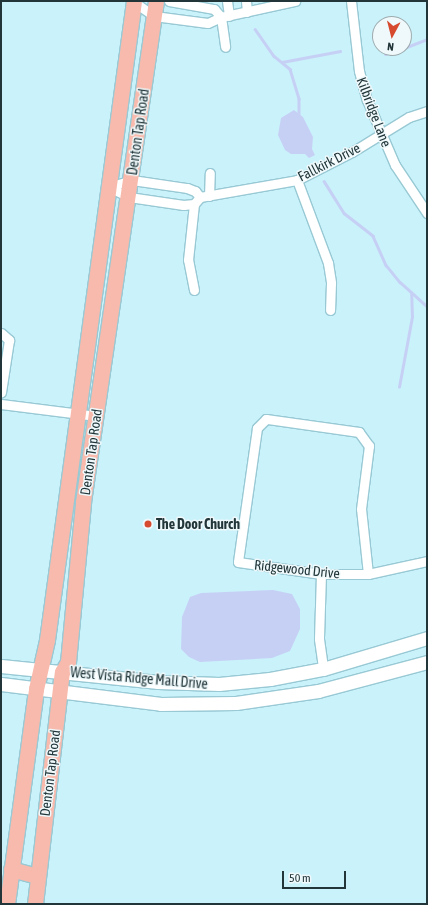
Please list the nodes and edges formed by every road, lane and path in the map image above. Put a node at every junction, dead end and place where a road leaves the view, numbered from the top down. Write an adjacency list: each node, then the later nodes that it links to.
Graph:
1 (134, 1): 9 (street); 17 (main road, Denton Tap Road)
2 (156, 1): 9 (main road, Denton Tap Road)
3 (169, 1): 10 (street)
4 (227, 1): 10 (street)
5 (246, 1): 8 (street)
6 (295, 1): 8 (street)
7 (351, 1): 13 (street, Kilbridge Lane)
8 (247, 12): 10 (street)
9 (154, 16): 10 (street); 15 (main road, Denton Tap Road)
10 (225, 16): 11 (street)
11 (225, 47)
12 (427, 111): 13 (street, Fallkirk Drive)
13 (381, 132): 16 (street, Fallkirk Drive); 20 (street, Kilbridge Lane)
14 (210, 173): 19 (street)
15 (132, 180): 17 (street); 18 (main road, Denton Tap Road); 19 (street)
16 (297, 180): 19 (street, Fallkirk Drive); 22 (street)
17 (108, 187): 18 (street, Fallkirk Drive); 26 (main road, Denton Tap Road)
18 (129, 197): 19 (street, Fallkirk Drive); 27 (main road, Denton Tap Road)
19 (201, 199): 21 (street)
20 (427, 213)
21 (194, 290)
22 (330, 310)
23 (1, 333): 24 (street)
24 (1, 392)
25 (1, 404): 26 (street)
26 (79, 413): 27 (street); 34 (main road, Denton Tap Road)
27 (96, 416): 36 (main road, Denton Tap Road)
28 (427, 561): 30 (street, Ridgewood Drive)
29 (321, 574): 30 (street, Ridgewood Drive); 30 (street, Ridgewood Drive); 35 (street)
30 (368, 574)
31 (427, 638): 35 (main road, West Vista Ridge Mall Drive)
32 (427, 662): 39 (main road, West Vista Ridge Mall Drive)
33 (1, 666): 34 (main road, West Vista Ridge Mall Drive)
34 (40, 669): 36 (main road, West Vista Ridge Mall Drive); 38 (main road, Denton Tap Road)
35 (323, 669): 36 (main road, West Vista Ridge Mall Drive); 39 (main road)
36 (62, 672): 40 (main road, Denton Tap Road)
37 (1, 684): 38 (main road, West Vista Ridge Mall Drive)
38 (36, 689): 40 (main road, West Vista Ridge Mall Drive); 41 (main road, Denton Tap Road)
39 (318, 691): 40 (main road, West Vista Ridge Mall Drive)
40 (60, 692): 42 (main road, Denton Tap Road)
41 (11, 869): 42 (main road); 43 (main road, Denton Tap Road)
42 (38, 876): 44 (main road, Denton Tap Road)
43 (7, 904)
44 (35, 904)

